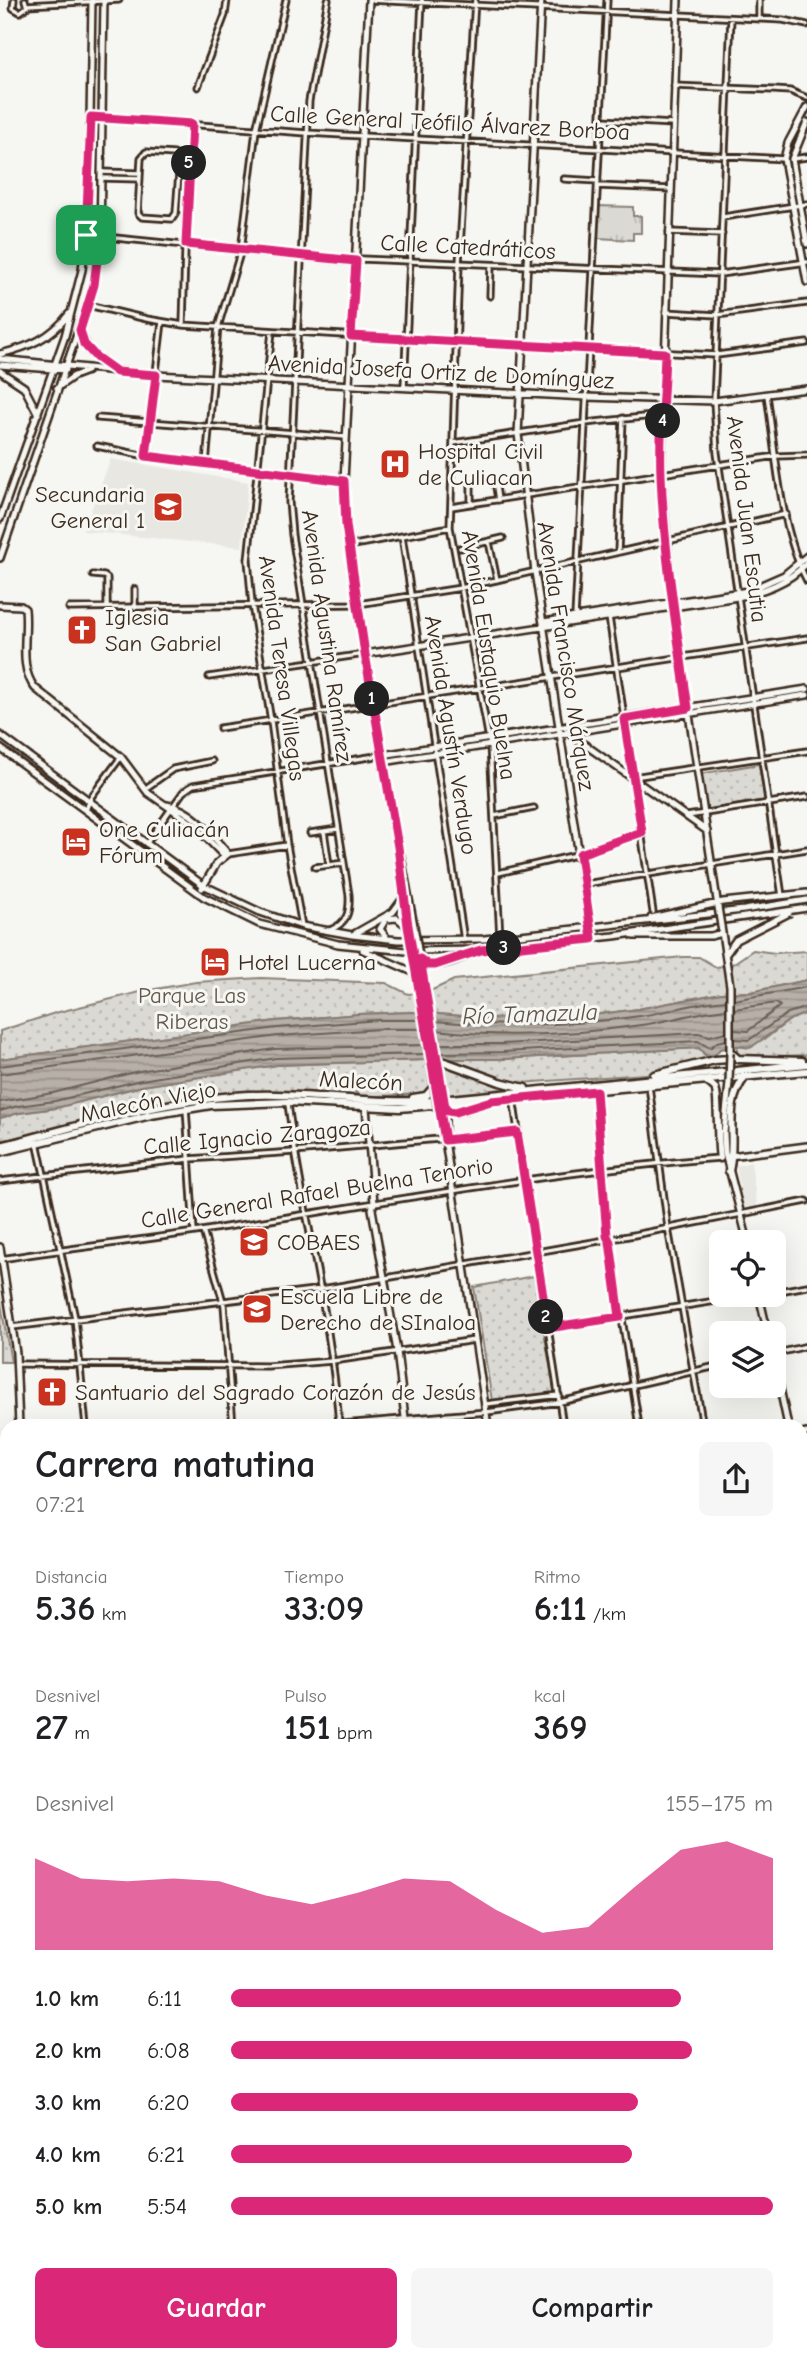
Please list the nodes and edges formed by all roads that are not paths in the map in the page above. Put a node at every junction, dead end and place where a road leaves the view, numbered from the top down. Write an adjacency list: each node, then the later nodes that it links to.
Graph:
1 (14, 0): 15 (street)
2 (104, 0): 3 (street); 13 (street); 29 (main road)
3 (119, 0)
4 (227, 0): 24 (street)
5 (286, 0): 34 (street)
6 (328, 0): 35 (street, Avenida Agustina Ramírez)
7 (369, 0): 14 (street); 36 (main road)
8 (475, 0): 16 (street, Avenida Eustaquio Buelna)
9 (541, 0): 17 (main road, Avenida Francisco Márquez)
10 (607, 0): 18 (street)
11 (678, 0): 19 (main road)
12 (759, 0): 21 (street)
13 (92, 1): 15 (street); 28 (main road)
14 (422, 1): 16 (street); 37 (street)
15 (26, 2)
16 (474, 6): 17 (street); 38 (street, Avenida Eustaquio Buelna)
17 (540, 9): 18 (street); 39 (main road, Avenida Francisco Márquez)
18 (607, 13): 19 (street); 30 (street)
19 (677, 17): 20 (street); 23 (main road)
20 (731, 18): 21 (street); 25 (street, Avenida Juan Escutia)
21 (759, 19): 22 (street)
22 (807, 25)
23 (674, 86): 25 (street); 33 (main road)
24 (198, 87)
25 (728, 88): 26 (street); 42 (street, Avenida Juan Escutia)
26 (807, 98)
27 (807, 107): 44 (main road)
28 (91, 117): 29 (street, Calle General Teófilo Álvarez Borboa); 55 (main road)
29 (102, 118): 32 (street, Calle General Teófilo Álvarez Borboa); 45 (main road)
30 (601, 120): 33 (street); 40 (street)
31 (807, 122): 44 (main road)
32 (192, 124): 34 (street, Calle General Teófilo Álvarez Borboa); 57 (street)
33 (673, 124): 41 (main road)
34 (256, 130): 35 (street, Calle General Teófilo Álvarez Borboa); 59 (street)
35 (307, 133): 36 (street, Calle General Teófilo Álvarez Borboa); 60 (street, Avenida Agustina Ramírez)
36 (363, 136): 37 (street, Calle General Teófilo Álvarez Borboa); 61 (main road)
37 (416, 139): 38 (street, Calle General Teófilo Álvarez Borboa); 62 (street)
38 (467, 141): 39 (street, Calle General Teófilo Álvarez Borboa); 64 (street, Avenida Eustaquio Buelna)
39 (533, 145): 40 (street, Calle General Teófilo Álvarez Borboa); 66 (main road, Avenida Francisco Márquez)
40 (599, 150): 41 (street, Calle General Teófilo Álvarez Borboa); 48 (street)
41 (672, 154): 42 (street, Calle General Teófilo Álvarez Borboa); 49 (main road)
42 (725, 156): 44 (street, Calle General Teófilo Álvarez Borboa); 52 (street, Avenida Juan Escutia)
43 (807, 157): 44 (street, Calle General Teófilo Álvarez Borboa)
44 (788, 159): 51 (main road)
45 (101, 175): 46 (street); 56 (main road)
46 (140, 176): 46 (street)
47 (564, 179): 48 (street)
48 (598, 183): 49 (street); 67 (street)
49 (671, 189): 53 (main road)
50 (807, 204): 51 (street)
51 (796, 206): 52 (street); 58 (main road); 63 (main road)
52 (722, 216): 54 (street, Avenida Juan Escutia)
53 (669, 232): 54 (street); 68 (main road)
54 (722, 234): 69 (street, Avenida Juan Escutia)
55 (86, 235): 56 (street, Calle Catedráticos); 74 (main road)
56 (100, 236): 57 (street, Calle Catedráticos); 73 (main road)
57 (186, 244): 59 (street, Calle Catedráticos); 78 (street)
58 (807, 244)
59 (241, 250): 60 (street, Calle Catedráticos); 79 (street)
60 (302, 256): 61 (street, Calle Catedráticos); 82 (street, Avenida Agustina Ramírez)
61 (356, 261): 62 (street, Calle Catedráticos); 83 (main road)
62 (410, 262): 64 (street, Calle Catedráticos); 84 (street)
63 (805, 262): 69 (street, Calle Catedráticos); 70 (main road)
64 (459, 264): 65 (street, Calle Catedráticos); 85 (street, Avenida Eustaquio Buelna)
65 (491, 266): 66 (street, Calle Catedráticos); 71 (street)
66 (525, 268): 67 (street, Calle Catedráticos); 87 (main road, Avenida Francisco Márquez)
67 (593, 270): 68 (street, Calle Catedráticos); 88 (street)
68 (667, 273): 69 (street, Calle Catedráticos); 75 (main road)
69 (720, 274): 76 (street, Avenida Juan Escutia)
70 (807, 282)
71 (490, 296)
72 (807, 303): 76 (street)
73 (89, 305): 77 (street); 80 (main road)
74 (73, 308): 91 (main road); 93 (main road)
75 (666, 312): 76 (street); 89 (main road)
76 (717, 315): 90 (street, Avenida Juan Escutia)
77 (162, 322): 78 (street); 98 (street)
78 (183, 324): 79 (street)
79 (218, 327): 81 (street); 99 (street)
80 (80, 330): 94 (main road); 97 (main road)
81 (272, 331): 82 (street); 100 (street, Avenida Teresa Villegas)
82 (297, 332): 83 (street); 101 (street, Avenida Agustina Ramírez)
83 (351, 336): 84 (street); 102 (main road)
84 (406, 339): 85 (street); 104 (street)
85 (457, 342): 87 (street); 106 (street, Avenida Eustaquio Buelna)
86 (807, 343): 90 (street)
87 (522, 346): 88 (street); 107 (main road, Avenida Francisco Márquez)
88 (588, 349): 89 (street); 109 (street)
89 (665, 353): 90 (street); 110 (main road)
90 (717, 355): 111 (street, Avenida Juan Escutia)
91 (0, 357): 93 (main road)
92 (0, 365): 93 (main road)
93 (54, 366): 94 (main road, Avenida Josefa Ortiz de Domínguez); 112 (main road)
94 (64, 367): 95 (main road, Avenida Josefa Ortiz de Domínguez); 103 (main road)
95 (92, 370): 97 (main road, Avenida Josefa Ortiz de Domínguez); 103 (main road)
96 (0, 371): 112 (main road)
97 (117, 372): 98 (main road, Avenida Josefa Ortiz de Domínguez)
98 (156, 375): 99 (main road, Avenida Josefa Ortiz de Domínguez); 116 (street)
99 (213, 378): 100 (main road, Avenida Josefa Ortiz de Domínguez); 118 (street)
100 (266, 381): 101 (main road, Avenida Josefa Ortiz de Domínguez); 119 (street, Avenida Teresa Villegas)
101 (296, 383): 102 (main road, Avenida Josefa Ortiz de Domínguez); 121 (street, Avenida Agustina Ramírez)
102 (350, 386): 104 (main road, Avenida Josefa Ortiz de Domínguez); 122 (main road)
103 (57, 388): 152 (main road)
104 (404, 389): 106 (main road, Avenida Josefa Ortiz de Domínguez)
105 (807, 389): 108 (main road, Avenida Josefa Ortiz de Domínguez)
106 (455, 391): 107 (main road, Avenida Josefa Ortiz de Domínguez); 123 (street, Avenida Eustaquio Buelna)
107 (519, 394): 109 (main road, Avenida Josefa Ortiz de Domínguez); 120 (main road, Avenida Francisco Márquez)
108 (767, 395): 111 (main road, Avenida Josefa Ortiz de Domínguez); 127 (street)
109 (586, 397): 110 (main road, Avenida Josefa Ortiz de Domínguez); 117 (street)
110 (664, 400): 111 (main road, Avenida Josefa Ortiz de Domínguez); 113 (main road)
111 (714, 401): 129 (street, Avenida Juan Escutia)
112 (38, 414): 141 (main road)
113 (663, 415): 115 (street); 131 (main road)
114 (97, 418): 116 (street)
115 (623, 418): 117 (street); 134 (street)
116 (150, 423): 118 (street); 126 (street)
117 (584, 423): 120 (street); 135 (street)
118 (209, 428): 119 (street); 128 (street)
119 (261, 431): 121 (street); 130 (street, Avenida Teresa Villegas)
120 (518, 433): 123 (street); 136 (main road, Avenida Francisco Márquez)
121 (294, 434): 122 (street); 132 (street, Avenida Agustina Ramírez)
122 (346, 437): 133 (main road)
123 (453, 443): 139 (street, Avenida Eustaquio Buelna)
124 (97, 446): 126 (street)
125 (807, 455): 127 (street)
126 (146, 456): 128 (street)
127 (776, 456): 129 (street); 140 (street)
128 (206, 464): 130 (street)
129 (718, 465): 131 (street); 143 (street, Avenida Juan Escutia)
130 (256, 471): 132 (street); 167 (street, Avenida Teresa Villegas)
131 (661, 474): 134 (street); 146 (main road)
132 (291, 475): 133 (street); 168 (street, Avenida Agustina Ramírez)
133 (344, 481): 148 (main road)
134 (621, 481): 135 (street); 150 (street)
135 (582, 487): 136 (street); 153 (street)
136 (525, 496): 137 (street); 156 (main road, Avenida Francisco Márquez)
137 (498, 500): 138 (street); 138 (street)
138 (471, 504): 139 (street)
139 (451, 507): 142 (street, Avenida Eustaquio Buelna)
140 (786, 514): 143 (street); 155 (street)
141 (0, 519)
142 (450, 527): 144 (street); 160 (street, Avenida Eustaquio Buelna)
143 (727, 528): 146 (street); 162 (street, Avenida Juan Escutia)
144 (402, 536): 148 (street); 163 (street, Avenida Agustín Verdugo)
145 (503, 538): 147 (street)
146 (667, 541): 150 (street); 165 (main road)
147 (488, 542): 149 (street); 158 (street)
148 (349, 547): 164 (main road)
149 (460, 548)
150 (618, 552): 153 (street)
151 (807, 556): 155 (main road)
152 (0, 558)
153 (578, 562): 156 (street); 173 (street)
154 (807, 564): 155 (main road)
155 (800, 567): 159 (street); 162 (main road)
156 (536, 572): 158 (street); 174 (main road, Avenida Francisco Márquez)
157 (93, 575): 169 (street)
158 (497, 580): 160 (street)
159 (807, 581)
160 (461, 588): 163 (street); 175 (street, Avenida Eustaquio Buelna)
161 (135, 589): 170 (street)
162 (738, 594): 165 (main road); 178 (street, Avenida Juan Escutia)
163 (412, 596): 164 (street); 177 (street, Avenida Agustín Verdugo)
164 (358, 604): 168 (street); 179 (main road)
165 (673, 604): 172 (main road); 180 (main road)
166 (0, 605): 204 (main road)
167 (252, 605): 168 (street); 170 (street); 183 (street, Avenida Teresa Villegas)
168 (303, 605): 181 (street, Avenida Agustina Ramírez)
169 (107, 607): 170 (street); 171 (street)
170 (135, 607)
171 (69, 608)
172 (609, 614): 173 (main road); 182 (street)
173 (575, 619): 174 (main road)
174 (542, 625): 175 (main road); 185 (main road, Avenida Francisco Márquez)
175 (470, 637): 177 (main road); 186 (street, Avenida Eustaquio Buelna)
176 (807, 638): 178 (street)
177 (419, 646): 179 (main road); 189 (street, Avenida Agustín Verdugo)
178 (746, 647): 180 (street); 190 (street, Avenida Juan Escutia)
179 (365, 654): 181 (street); 191 (main road)
180 (680, 658): 182 (street); 192 (main road)
181 (313, 663): 183 (street); 193 (street, Avenida Agustina Ramírez)
182 (617, 667): 185 (street); 194 (street)
183 (262, 670): 184 (street); 195 (street, Avenida Teresa Villegas)
184 (209, 677)
185 (552, 677): 186 (street); 197 (main road, Avenida Francisco Márquez)
186 (479, 688): 189 (street); 200 (street, Avenida Eustaquio Buelna)
187 (807, 690): 190 (main road)
188 (807, 695): 190 (main road)
189 (428, 696): 191 (street); 202 (street, Avenida Agustín Verdugo)
190 (754, 701): 192 (main road); 206 (street, Avenida Juan Escutia)
191 (373, 705): 193 (street); 205 (main road)
192 (689, 711): 194 (main road); 209 (main road)
193 (321, 714): 195 (street); 208 (street, Avenida Agustina Ramírez)
194 (624, 721): 197 (main road); 198 (main road); 211 (street)
195 (271, 722): 196 (street); 210 (street, Avenida Teresa Villegas)
196 (220, 728)
197 (559, 731): 198 (main road); 200 (main road); 231 (main road, Avenida Francisco Márquez)
198 (568, 733): 211 (main road)
199 (2, 735): 214 (main road)
200 (489, 742): 202 (main road); 220 (street, Avenida Eustaquio Buelna)
201 (2, 750): 218 (main road)
202 (437, 750): 205 (main road); 262 (street, Avenida Agustín Verdugo)
203 (807, 751): 206 (street)
204 (121, 757): 212 (main road); 214 (street)
205 (382, 758): 208 (street); 229 (main road)
206 (763, 758): 209 (street); 215 (street, Avenida Juan Escutia)
207 (212, 761): 212 (street)
208 (328, 764): 210 (street); 222 (street, Avenida Agustina Ramírez)
209 (697, 768): 211 (street); 219 (main road)
210 (278, 772): 216 (street); 228 (street, Avenida Teresa Villegas)
211 (633, 779): 221 (main road); 225 (street)
212 (144, 789): 216 (main road)
213 (807, 797): 215 (street)
214 (90, 800): 218 (street); 227 (main road)
215 (769, 803): 219 (street); 232 (street, Avenida Juan Escutia)
216 (170, 807): 227 (street); 233 (main road)
217 (534, 808): 220 (street)
218 (84, 809): 242 (main road)
219 (705, 813): 221 (street); 224 (main road)
220 (494, 816): 238 (street, Avenida Eustaquio Buelna)
221 (687, 816): 224 (main road)
222 (338, 829): 223 (street); 234 (street, Avenida Agustina Ramírez)
223 (324, 831): 226 (street); 236 (street)
224 (707, 831): 235 (main road)
225 (642, 832): 231 (street); 239 (street)
226 (310, 833)
227 (146, 844): 241 (main road)
228 (287, 845): 233 (street); 252 (street, Avenida Teresa Villegas)
229 (398, 847): 245 (main road); 253 (main road)
230 (807, 849): 232 (street)
231 (580, 854): 238 (street); 240 (main road, Avenida Francisco Márquez)
232 (776, 854): 235 (street); 244 (street, Avenida Juan Escutia)
233 (226, 855): 241 (main road)
234 (344, 863): 236 (street); 255 (street, Avenida Agustina Ramírez)
235 (712, 864): 239 (street); 247 (main road)
236 (329, 865): 237 (street)
237 (315, 867)
238 (498, 873): 260 (street, Avenida Eustaquio Buelna)
239 (648, 874): 240 (street); 250 (street)
240 (585, 884): 254 (main road, Avenida Francisco Márquez)
241 (203, 885): 242 (main road); 252 (main road)
242 (198, 893): 263 (main road)
243 (807, 893): 244 (main road)
244 (782, 896): 247 (main road)
245 (404, 897): 253 (main road); 258 (main road)
246 (807, 900): 251 (main road)
247 (718, 906): 251 (main road); 256 (main road, bridge)
248 (807, 908): 249 (main road)
249 (794, 910): 257 (main road); 265 (main road)
250 (653, 912)
251 (621, 925): 254 (main road)
252 (302, 926): 255 (main road)
253 (411, 926): 259 (main road); 266 (main road, bridge); 267 (main road, bridge)
254 (591, 928): 260 (main road); 261 (main road, Avenida Francisco Márquez)
255 (328, 930): 258 (main road)
256 (722, 930): 257 (main road); 265 (main road)
257 (627, 934): 261 (main road)
258 (352, 935): 259 (main road)
259 (389, 939): 262 (main road)
260 (500, 939): 262 (main road)
261 (592, 939): 264 (main road)
262 (464, 940)
263 (356, 947): 264 (main road); 267 (main road)
264 (481, 950): 266 (main road)
265 (726, 955): 268 (main road)
266 (420, 959): 269 (main road, bridge)
267 (415, 973): 276 (main road, bridge)
268 (730, 1056): 270 (main road); 273 (main road); 294 (main road, bridge)
269 (437, 1063): 277 (main road); 285 (main road, bridge)
270 (807, 1063): 273 (main road, Malecón)
271 (807, 1071): 272 (main road, Malecón Viejo)
272 (745, 1077): 274 (main road, Malecón Viejo); 294 (main road)
273 (639, 1080): 277 (main road, Malecón)
274 (704, 1080): 275 (main road, Malecón Viejo); 294 (main road)
275 (649, 1086): 278 (main road, Malecón Viejo); 296 (street)
276 (434, 1087): 282 (main road); 285 (main road, bridge)
277 (534, 1090): 279 (main road, Malecón)
278 (596, 1091): 279 (main road, Malecón Viejo); 297 (street)
279 (513, 1096): 281 (main road, Malecón Viejo); 282 (main road, Malecón); 286 (street)
280 (287, 1098): 282 (main road, Malecón); 283 (main road, Malecón Viejo); 284 (main road, Malecón Viejo); 287 (main road, Malecón); 293 (street)
281 (491, 1101): 283 (main road, Malecón Viejo); 285 (main road)
282 (390, 1102)
283 (366, 1107): 290 (main road)
284 (186, 1108): 287 (main road, Malecón Viejo); 295 (street)
285 (443, 1108): 288 (main road)
286 (517, 1132): 288 (street, Calle Ignacio Zaragoza); 300 (street)
287 (37, 1140): 289 (main road, Malecón); 292 (main road, Malecón Viejo); 299 (street)
288 (445, 1140): 290 (street, Calle Ignacio Zaragoza); 302 (main road)
289 (2, 1145)
290 (370, 1145): 293 (street, Calle Ignacio Zaragoza); 304 (main road)
291 (807, 1146): 294 (main road, Calle General Rafael Buelna Tenorio)
292 (0, 1152)
293 (294, 1152): 295 (street, Calle Ignacio Zaragoza); 306 (street)
294 (726, 1157): 296 (street, Calle General Rafael Buelna Tenorio); 298 (main road)
295 (190, 1158): 299 (street, Calle Ignacio Zaragoza); 310 (street)
296 (659, 1162): 297 (street, Calle General Rafael Buelna Tenorio); 307 (street)
297 (603, 1169): 300 (street, Calle General Rafael Buelna Tenorio); 311 (street)
298 (729, 1171): 305 (main road)
299 (45, 1175): 301 (street, Calle Ignacio Zaragoza); 313 (street)
300 (525, 1179): 302 (street, Calle General Rafael Buelna Tenorio); 314 (street)
301 (0, 1181)
302 (453, 1190): 304 (street, Calle General Rafael Buelna Tenorio); 316 (main road)
303 (807, 1201): 305 (street)
304 (374, 1203): 306 (street, Calle General Rafael Buelna Tenorio); 317 (main road)
305 (741, 1213): 307 (street); 308 (main road)
306 (307, 1214): 309 (street, Calle General Rafael Buelna Tenorio); 320 (street)
307 (668, 1228): 311 (street); 325 (street)
308 (745, 1230)
309 (203, 1231): 310 (street, Calle General Rafael Buelna Tenorio); 322 (street)
310 (194, 1232): 313 (street, Calle General Rafael Buelna Tenorio)
311 (608, 1240): 314 (street); 326 (street)
312 (0, 1247): 315 (main road)
313 (60, 1249): 315 (street, Calle General Rafael Buelna Tenorio); 327 (street)
314 (535, 1252): 316 (street); 329 (street)
315 (1, 1260): 323 (main road)
316 (463, 1265): 317 (street); 330 (main road)
317 (383, 1277): 320 (street); 332 (main road)
318 (0, 1284): 323 (main road)
319 (807, 1286): 321 (street)
320 (322, 1289): 322 (street); 334 (street)
321 (786, 1290)
322 (221, 1301): 327 (street); 337 (street)
323 (8, 1302): 328 (main road)
324 (709, 1302): 325 (street)
325 (681, 1307): 326 (street); 339 (street)
326 (620, 1317): 329 (street); 340 (street)
327 (75, 1318): 328 (street); 336 (street)
328 (12, 1327): 335 (main road)
329 (548, 1328): 341 (street)
330 (475, 1340): 332 (street); 344 (main road)
331 (807, 1346): 333 (street)
332 (397, 1351): 334 (street); 346 (main road)
333 (786, 1351)
334 (333, 1361): 337 (street); 350 (street)
335 (16, 1364): 336 (street); 347 (main road)
336 (81, 1364): 337 (street); 348 (street)
337 (229, 1366): 349 (street)
338 (709, 1367): 339 (street)
339 (694, 1370): 340 (street); 355 (street)
340 (632, 1386): 343 (street); 354 (street)
341 (559, 1395): 343 (street); 344 (street)
342 (782, 1398): 356 (main road)
343 (560, 1402): 345 (street); 353 (street)
344 (486, 1404): 345 (main road)
345 (487, 1412): 346 (street); 352 (main road)
346 (405, 1418): 351 (street)
347 (19, 1419)
348 (85, 1419)
349 (233, 1419)
350 (338, 1419)
351 (396, 1419)
352 (488, 1419)
353 (562, 1419)
354 (638, 1419)
355 (702, 1419)
356 (787, 1419)

